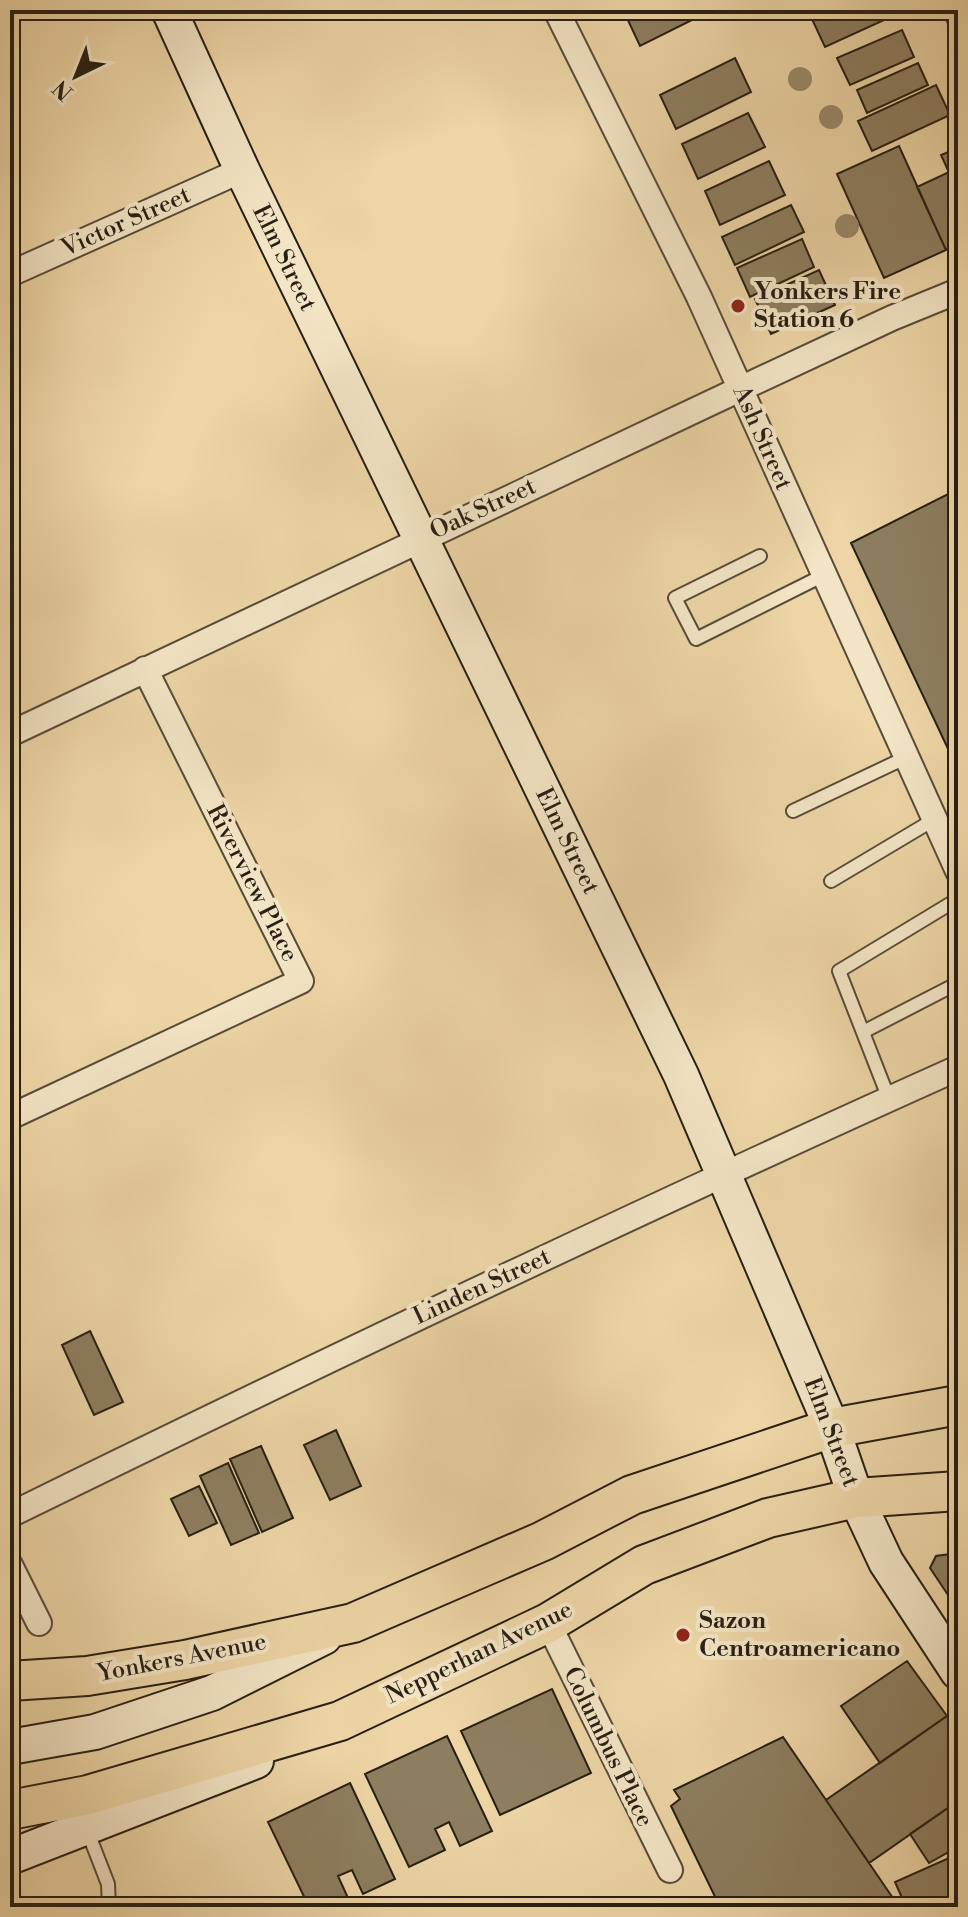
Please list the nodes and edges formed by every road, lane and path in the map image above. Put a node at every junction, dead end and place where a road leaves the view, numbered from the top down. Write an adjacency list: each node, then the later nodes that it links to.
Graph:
1 (169, 10): 3 (street, Elm Street)
2 (556, 10): 6 (street, Ash Street)
3 (242, 170): 4 (street, Victor Street); 7 (street, Elm Street)
4 (10, 274)
5 (958, 291): 6 (street, Oak Street)
6 (740, 389): 7 (street, Oak Street); 9 (street, Ash Street)
7 (420, 539): 10 (street, Oak Street); 23 (street, Elm Street)
8 (760, 556): 9 (lane)
9 (824, 575): 12 (street, Ash Street)
10 (145, 669): 11 (street, Oak Street); 22 (street, Riverview Place)
11 (10, 734)
12 (907, 757): 13 (lane); 14 (street, Ash Street)
13 (793, 811)
14 (935, 819): 15 (street, Ash Street); 16 (lane)
15 (958, 871)
16 (831, 881)
17 (958, 899): 19 (lane)
18 (958, 983): 19 (lane)
19 (863, 1032): 21 (lane)
20 (958, 1068): 21 (street, Linden Street)
21 (889, 1099): 23 (street, Linden Street)
22 (10, 1117)
23 (723, 1174): 25 (street, Elm Street); 28 (street, Linden Street)
24 (958, 1405): 25 (main road)
25 (832, 1428): 27 (street, Elm Street); 31 (main road)
26 (958, 1491): 27 (main road, Nepperhan Avenue)
27 (856, 1498): 32 (main road, Nepperhan Avenue); 33 (street, Elm Street)
28 (10, 1515)
29 (10, 1565): 30 (street)
30 (39, 1623)
31 (353, 1623): 34 (main road, Yonkers Avenue); 36 (street)
32 (548, 1623): 35 (main road, Nepperhan Avenue); 40 (street, Columbus Place)
33 (958, 1672)
34 (10, 1681)
35 (340, 1721): 37 (main road); 38 (street, Nepperhan Avenue)
36 (10, 1747)
37 (10, 1810)
38 (86, 1828): 39 (street, Nepperhan Avenue); 41 (lane)
39 (10, 1857)
40 (670, 1870)
41 (109, 1907)

